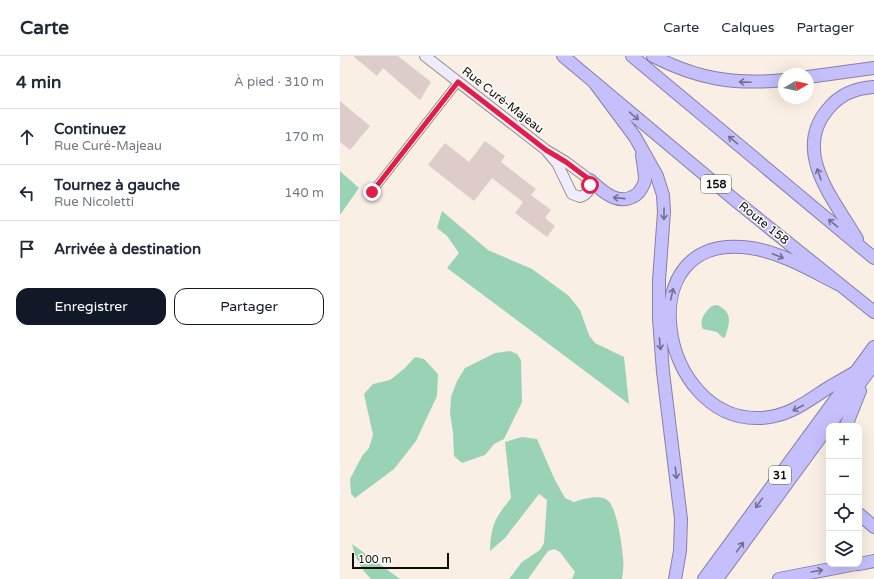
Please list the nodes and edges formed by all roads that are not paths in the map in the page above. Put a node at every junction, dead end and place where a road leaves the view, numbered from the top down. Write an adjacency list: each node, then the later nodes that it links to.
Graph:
1 (425, 56): 8 (street, Rue Curé-Majeau)
2 (562, 56): 9 (highway, Route 158 / 158)
3 (632, 56): 15 (highway, one-way to 3)
4 (653, 56): 7 (highway, one-way to 4)
5 (874, 68): 6 (highway)
6 (814, 76)
7 (778, 80)
8 (458, 82): 11 (street, Rue Curé-Majeau); 14 (street)
9 (594, 82): 12 (highway); 17 (highway, Route 158 / 158, one-way to 17)
10 (874, 87): 15 (highway, one-way to 10)
11 (546, 150): 13 (street, Rue Curé-Majeau); 13 (street, Rue Curé-Majeau)
12 (642, 150): 13 (highway, one-way to 13); 27 (highway, one-way to 27)
13 (590, 180)
14 (372, 192)
15 (863, 248): 16 (highway)
16 (874, 258)
17 (840, 285): 18 (highway, Route 158 / 158); 20 (highway, one-way to 17)
18 (874, 312)
19 (874, 347): 20 (highway, 31)
20 (867, 369): 21 (highway); 28 (highway, 31, one-way to 28); 29 (highway, 31, one-way to 20)
21 (847, 423)
22 (862, 517): 23 (highway)
23 (874, 527)
24 (874, 561): 25 (highway)
25 (862, 563)
26 (842, 567): 30 (highway, one-way to 26)
27 (675, 579)
28 (704, 579)
29 (717, 579)
30 (779, 579)

